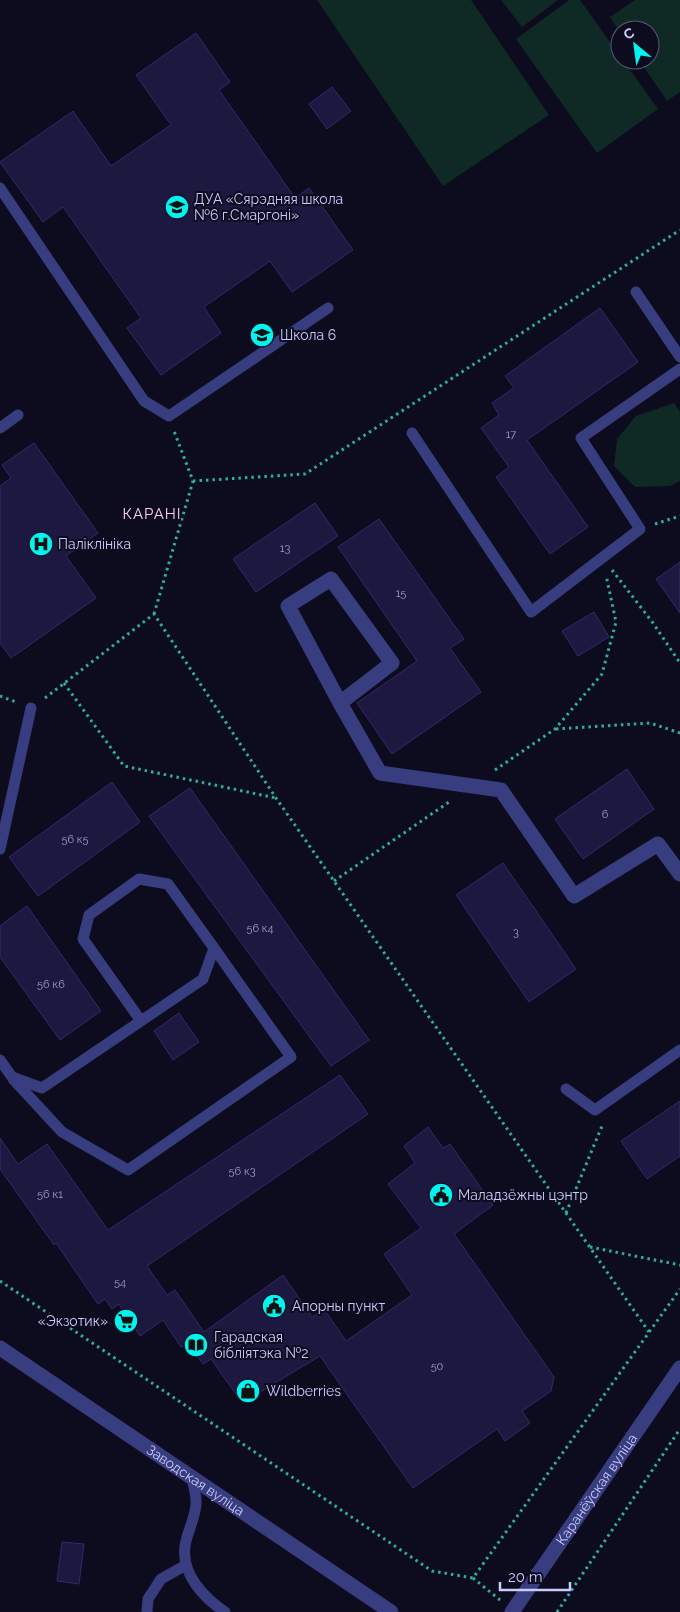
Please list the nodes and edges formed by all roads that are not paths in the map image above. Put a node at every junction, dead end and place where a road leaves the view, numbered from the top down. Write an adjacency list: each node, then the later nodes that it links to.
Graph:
1 (0, 188): 3 (lane)
2 (636, 292): 4 (lane)
3 (328, 308)
4 (680, 357)
5 (680, 369): 8 (lane)
6 (18, 415): 7 (lane)
7 (0, 428)
8 (412, 434)
9 (340, 703): 9 (street); 12 (street)
10 (31, 708): 11 (lane)
11 (0, 849)
12 (680, 874)
13 (214, 948): 14 (lane); 14 (lane); 17 (lane)
14 (141, 1021): 17 (lane)
15 (680, 1050): 18 (lane)
16 (0, 1060): 17 (lane)
17 (12, 1077)
18 (566, 1089)
19 (0, 1348): 21 (street, Заводская вуліца)
20 (680, 1368): 23 (street, Каранёўская вуліца)
21 (192, 1478): 22 (lane); 26 (street, Заводская вуліца)
22 (186, 1565): 24 (lane); 25 (lane)
23 (513, 1611)
24 (147, 1612)
25 (225, 1612)
26 (391, 1612)

